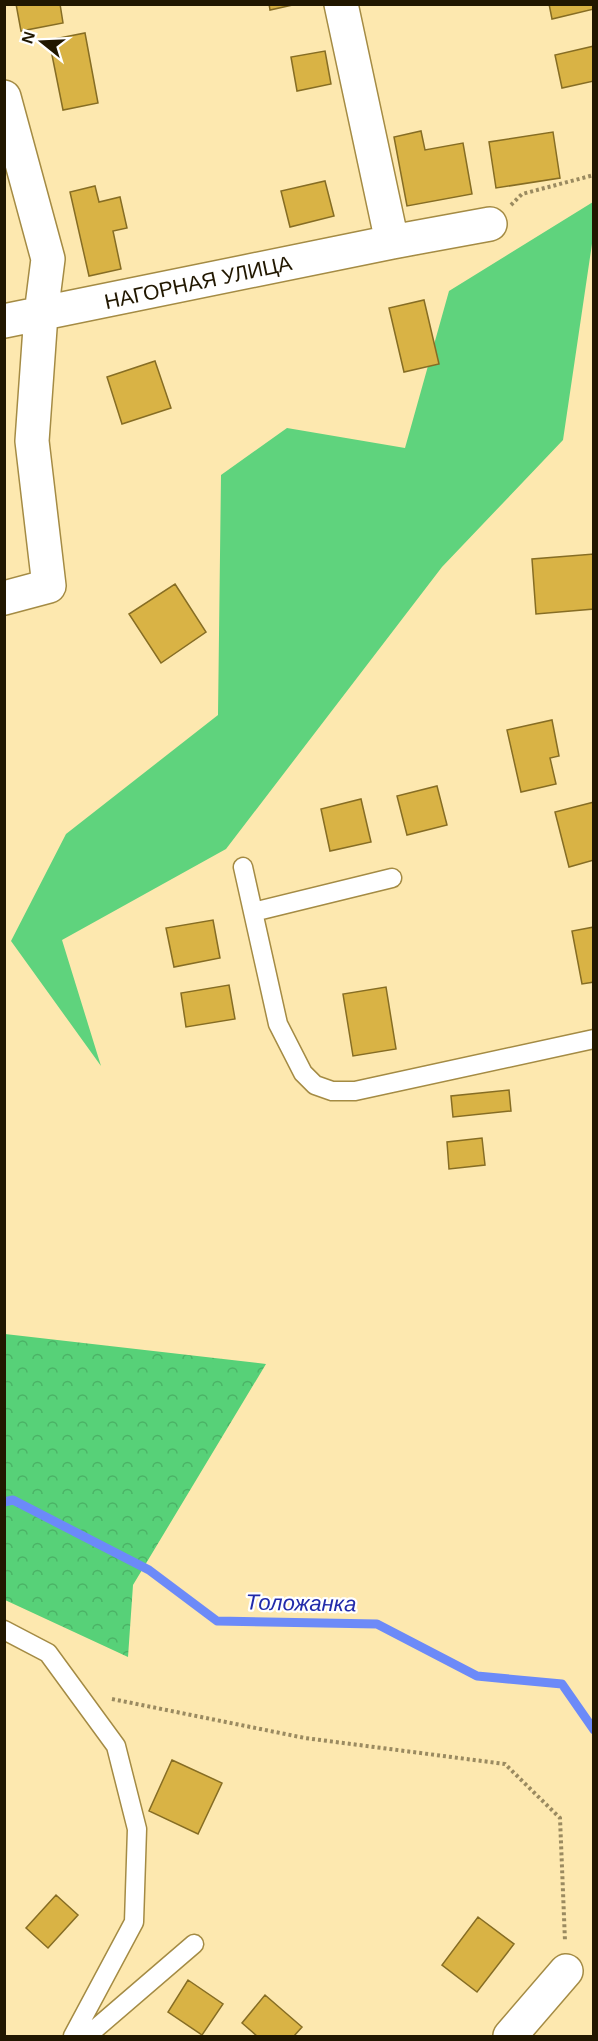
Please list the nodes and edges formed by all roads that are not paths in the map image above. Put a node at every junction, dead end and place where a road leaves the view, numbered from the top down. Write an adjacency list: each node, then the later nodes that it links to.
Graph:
1 (341, 4): 4 (street)
2 (4, 97): 5 (street)
3 (490, 224): 4 (street, НАГОРНАЯ УЛИЦА)
4 (392, 242): 5 (street, НАГОРНАЯ УЛИЦА)
5 (41, 314): 6 (street, НАГОРНАЯ УЛИЦА); 7 (street)
6 (4, 321)
7 (4, 598)
8 (243, 867): 10 (lane)
9 (392, 878): 10 (lane)
10 (253, 912): 11 (lane)
11 (594, 1039)
12 (4, 1630): 15 (lane)
13 (194, 1944): 16 (lane)
14 (566, 1971): 17 (street)
15 (73, 2037)
16 (87, 2037)
17 (510, 2037)

